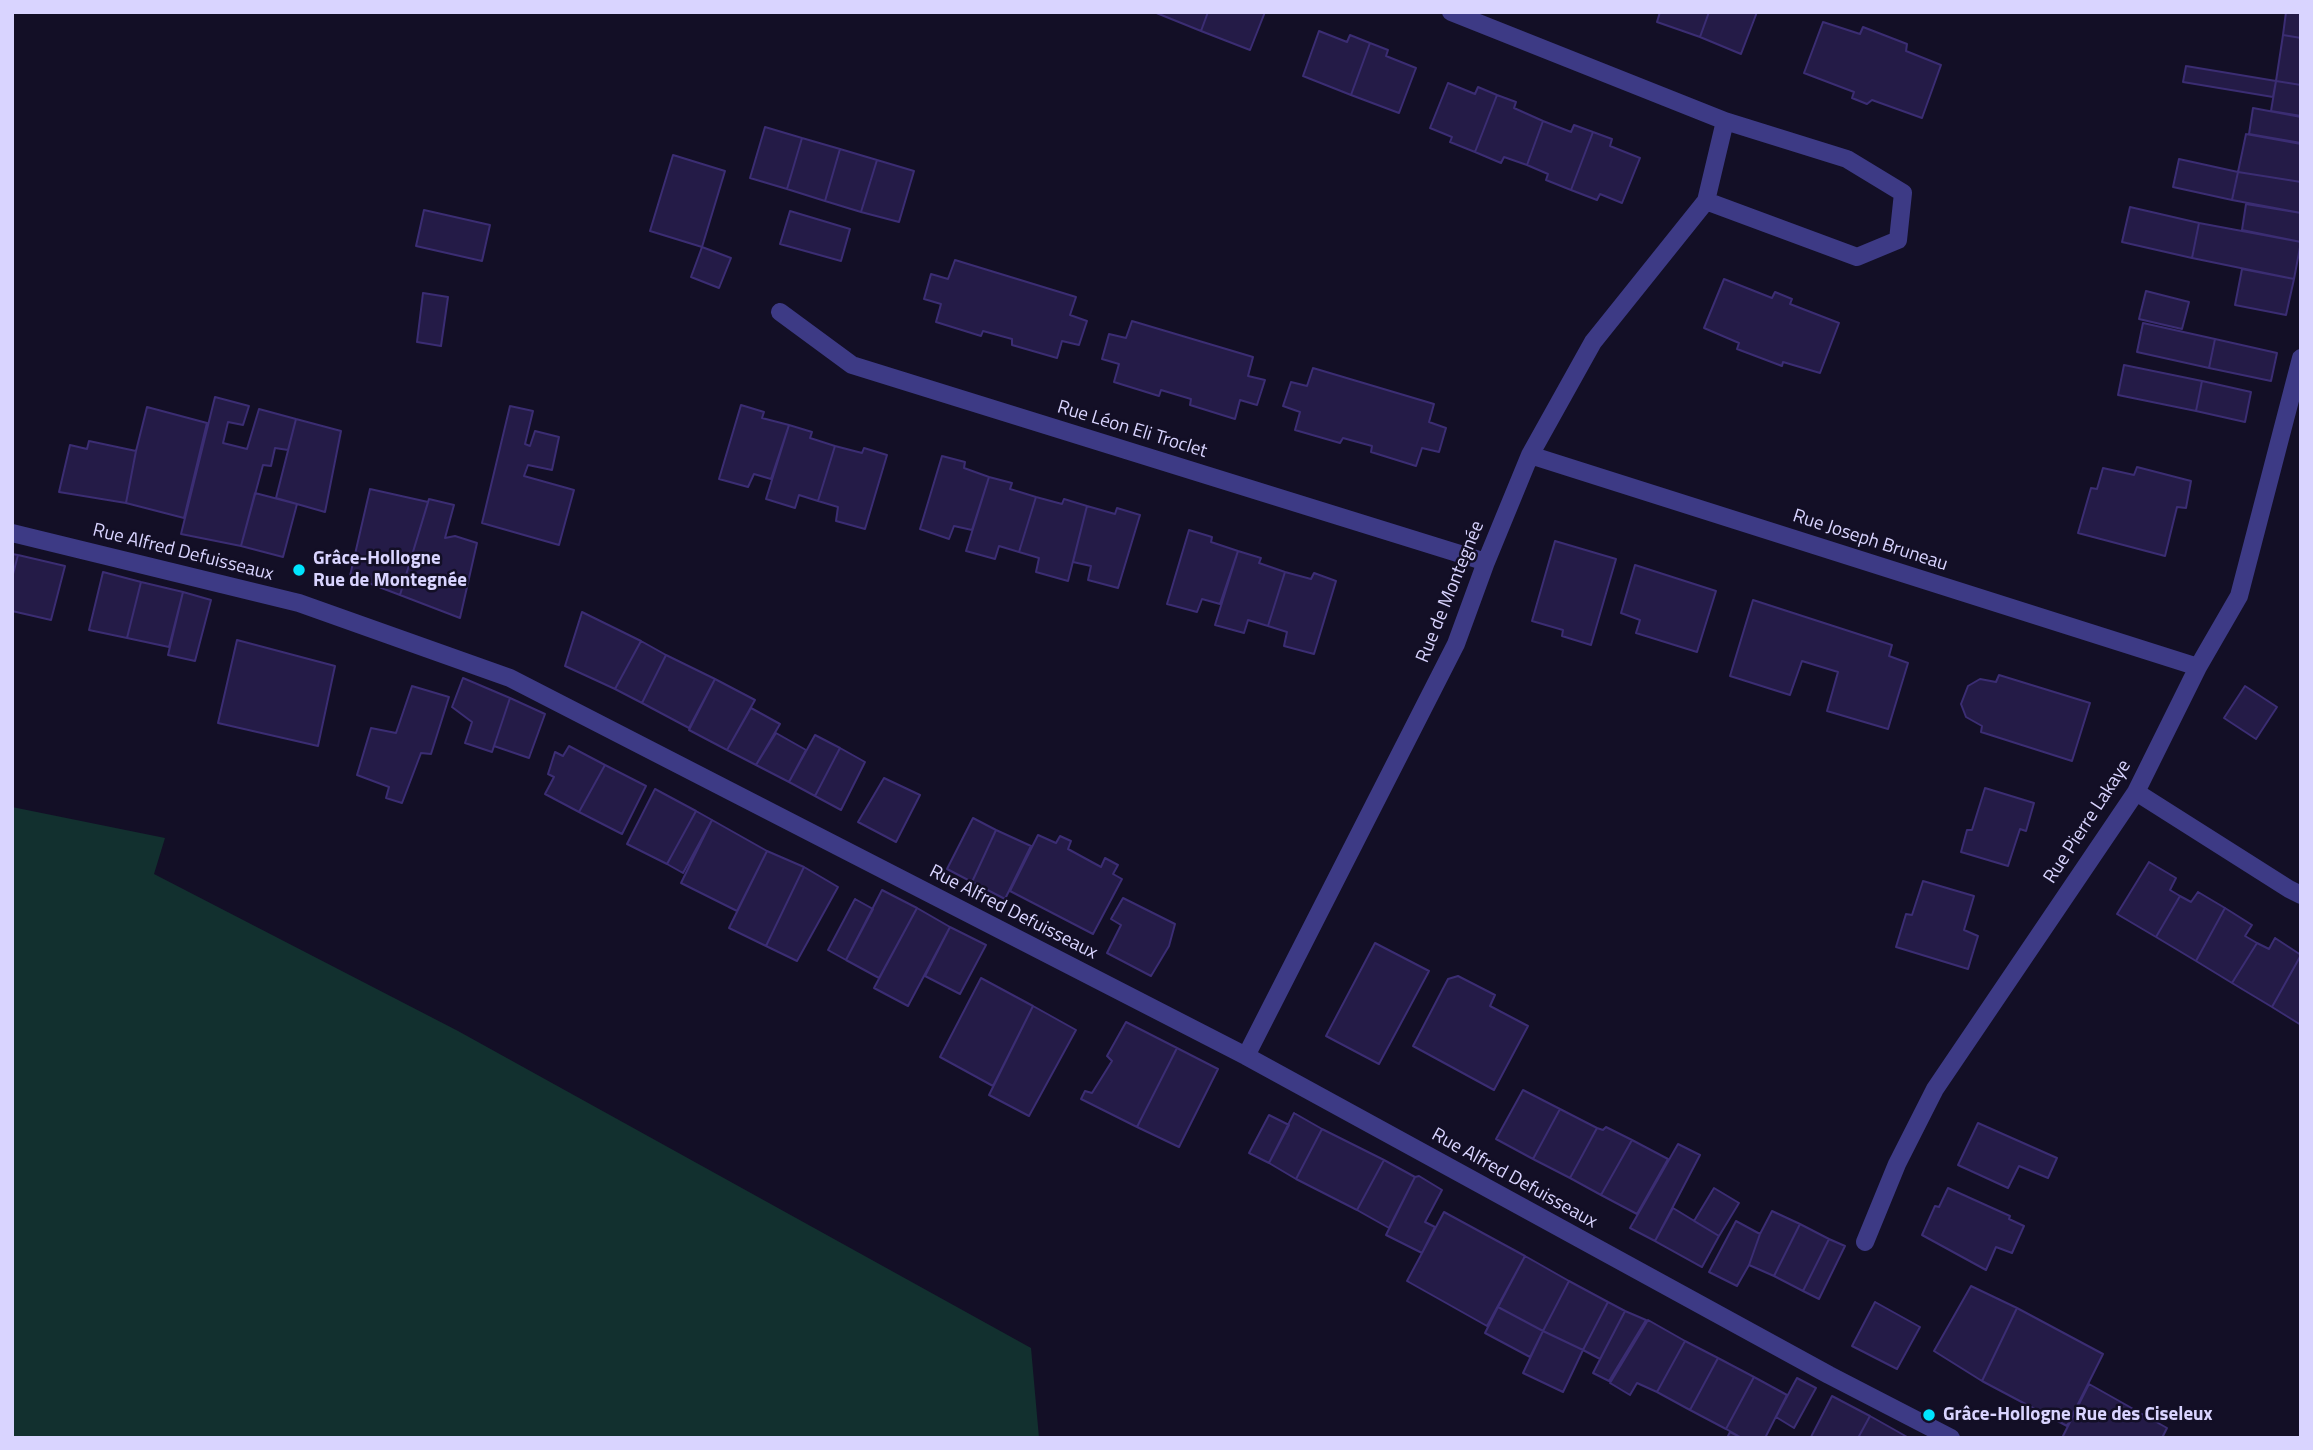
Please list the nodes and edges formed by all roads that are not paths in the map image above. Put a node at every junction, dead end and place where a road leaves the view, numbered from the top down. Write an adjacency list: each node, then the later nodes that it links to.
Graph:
1 (1451, 12): 2 (street)
2 (1725, 121): 3 (street, Rue de Montegnée); 3 (street)
3 (1706, 201): 6 (street, Rue de Montegnée)
4 (780, 312): 8 (street, Rue Léon Eli Troclet)
5 (2301, 358): 9 (street, Rue Pierre Lakaye)
6 (1530, 455): 8 (street, Rue de Montegnée); 9 (street, Rue Joseph Bruneau)
7 (12, 533): 12 (street, Rue Alfred Defuisseaux)
8 (1486, 562): 12 (street, Rue de Montegnée)
9 (2198, 667): 10 (street, Rue Pierre Lakaye)
10 (2137, 792): 11 (street); 13 (street, Rue Pierre Lakaye)
11 (2301, 895)
12 (1246, 1056): 14 (street, Rue Alfred Defuisseaux)
13 (1866, 1242)
14 (1951, 1438)

